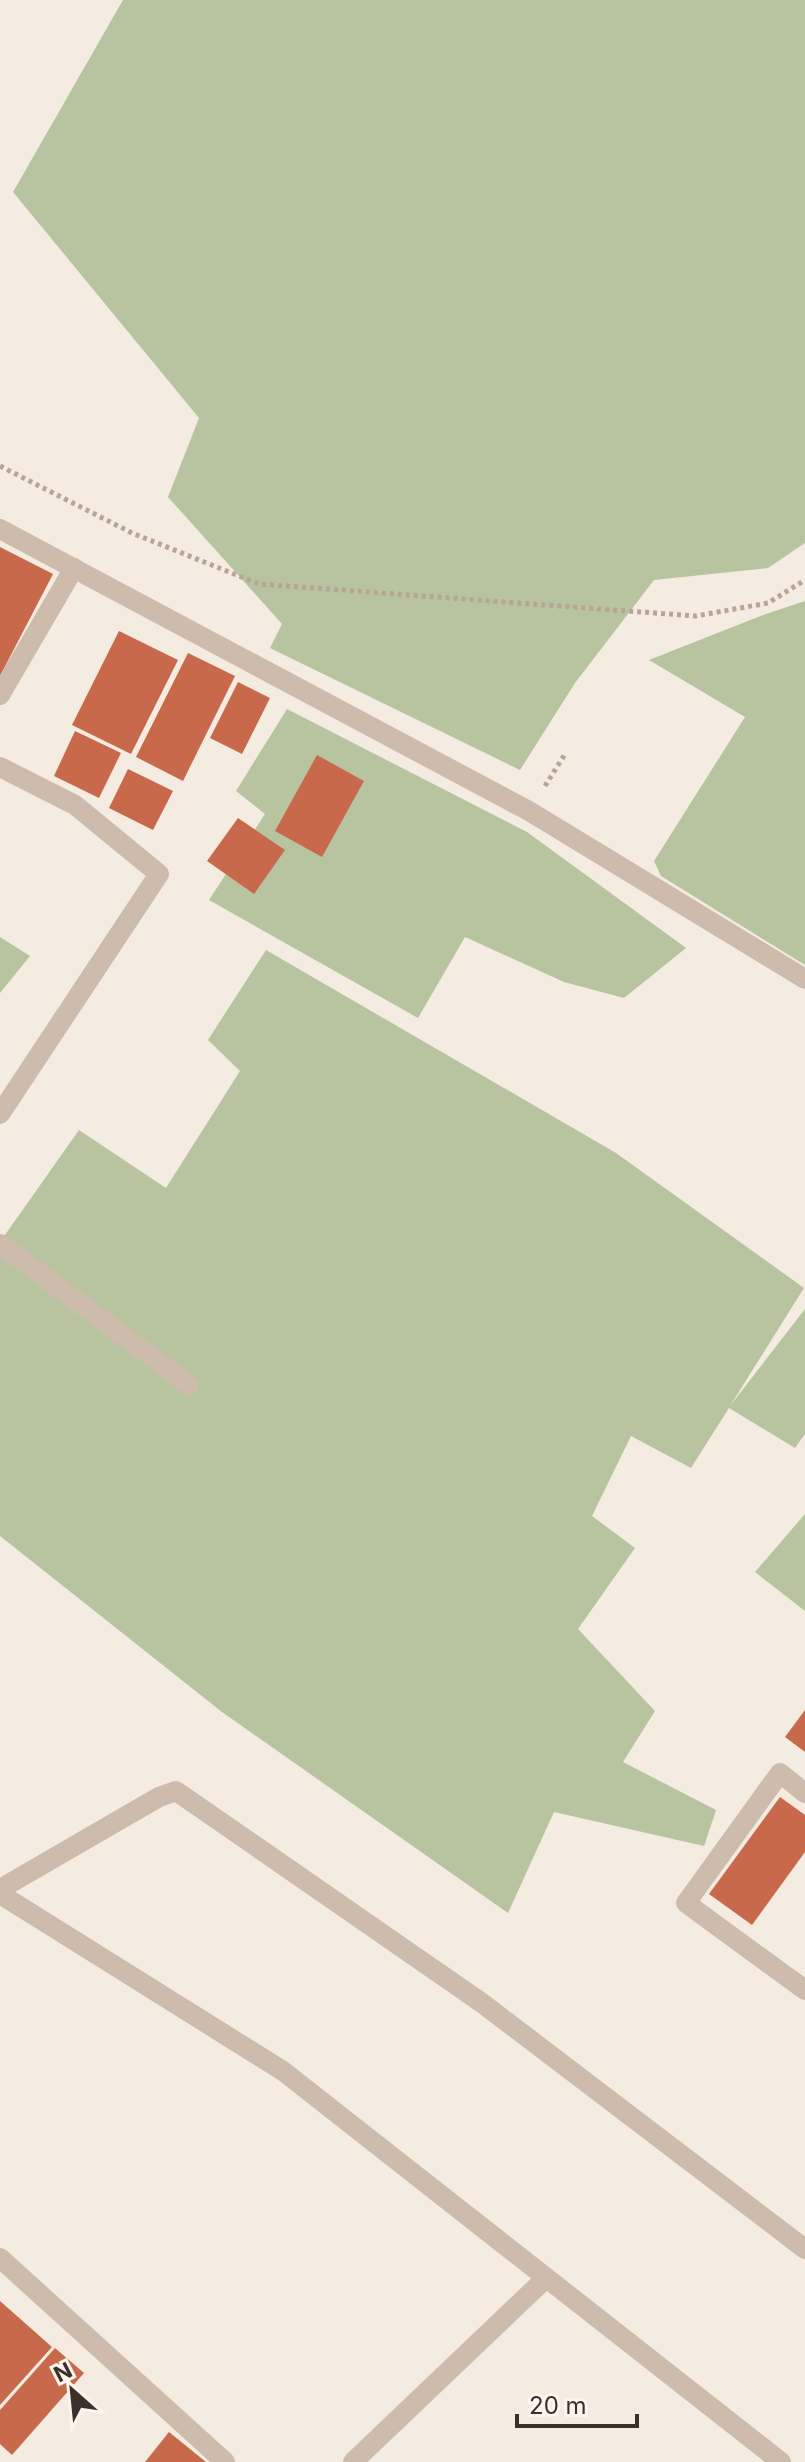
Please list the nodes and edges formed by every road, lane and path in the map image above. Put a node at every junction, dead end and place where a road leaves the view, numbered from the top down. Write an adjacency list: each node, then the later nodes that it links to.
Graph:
1 (0, 466): 4 (path)
2 (0, 529): 3 (street)
3 (74, 568): 5 (street); 8 (street)
4 (805, 580)
5 (0, 695)
6 (565, 754): 8 (path)
7 (0, 767): 10 (street)
8 (529, 811): 9 (street)
9 (805, 979)
10 (0, 1114)
11 (0, 1244): 12 (street)
12 (189, 1385)
13 (805, 1793): 15 (street)
14 (0, 1892): 16 (street); 18 (street)
15 (805, 1990)
16 (805, 2249)
17 (0, 2258): 19 (street)
18 (545, 2279): 20 (street); 21 (street)
19 (225, 2462)
20 (353, 2462)
21 (781, 2462)

